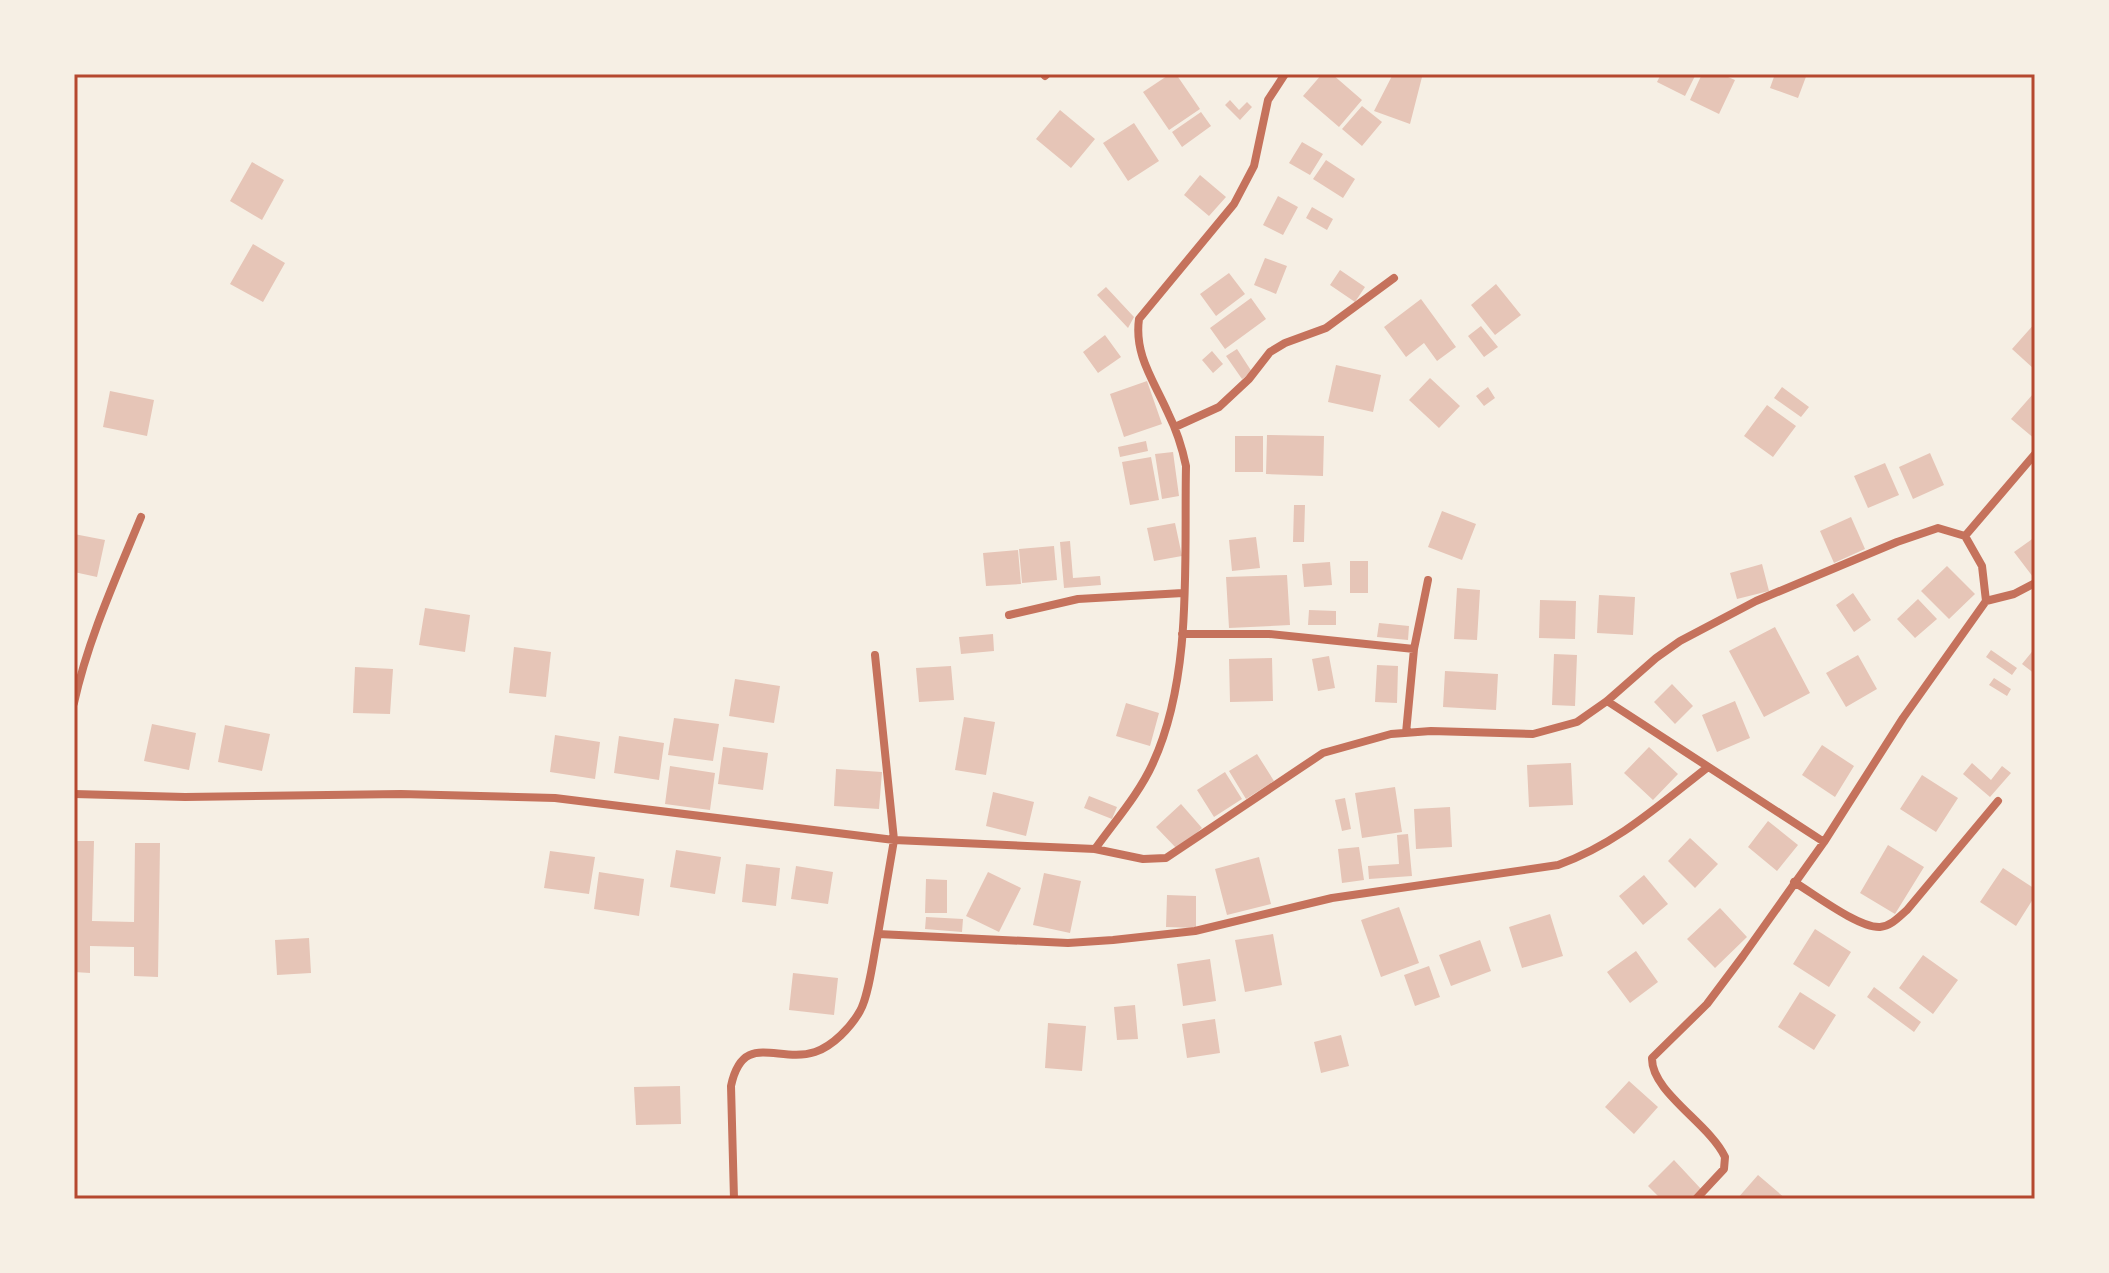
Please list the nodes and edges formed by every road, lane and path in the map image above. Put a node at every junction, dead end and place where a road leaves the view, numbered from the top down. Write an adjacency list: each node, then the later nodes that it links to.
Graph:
1 (1285, 74): 3 (street)
2 (1394, 278): 3 (street)
3 (1175, 427): 9 (street)
4 (2035, 454): 6 (street)
5 (141, 517): 16 (street)
6 (1965, 536): 10 (street); 15 (street)
7 (1428, 580): 13 (street)
8 (2035, 583): 10 (street)
9 (1183, 593): 11 (street); 12 (street)
10 (1986, 601): 22 (street)
11 (1009, 615)
12 (1182, 634): 13 (street); 23 (street)
13 (1414, 649): 17 (street)
14 (875, 655): 21 (street)
15 (1607, 701): 17 (street); 18 (street)
16 (74, 703)
17 (1406, 733): 23 (street)
18 (1708, 767): 22 (street); 25 (street)
19 (74, 794): 21 (street)
20 (1998, 801): 24 (street)
21 (894, 840): 23 (street); 25 (street)
22 (1824, 842): 24 (street)
23 (1095, 849)
24 (1794, 882): 27 (street)
25 (878, 934): 26 (street)
26 (734, 1199)
27 (1696, 1199)

